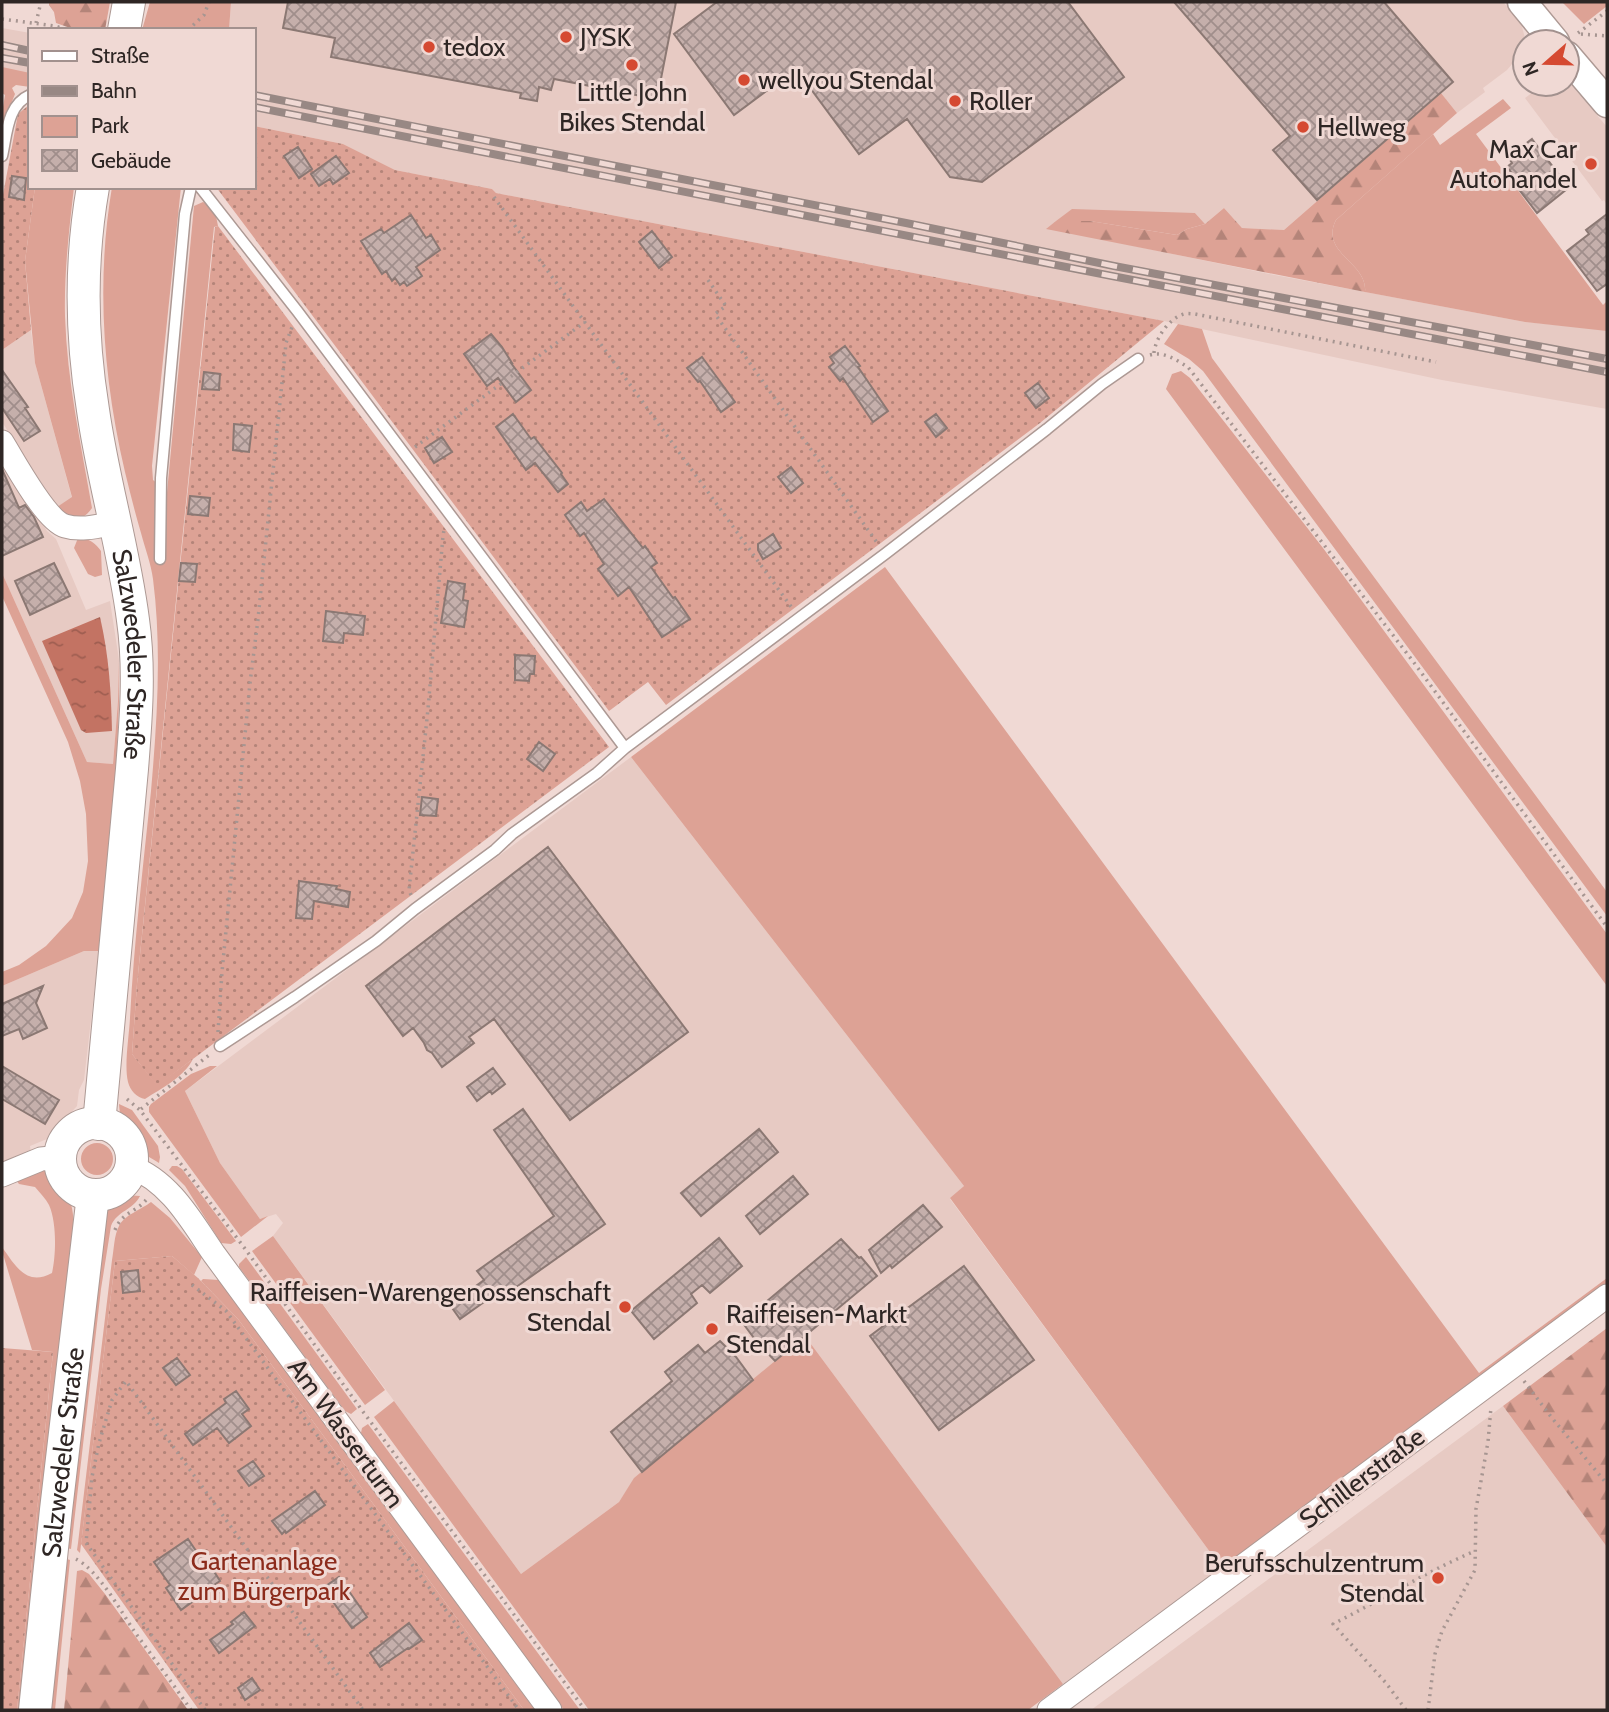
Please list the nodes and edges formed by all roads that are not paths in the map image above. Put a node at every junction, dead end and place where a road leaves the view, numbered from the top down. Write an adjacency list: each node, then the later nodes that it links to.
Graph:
1 (1522, 2): 2 (street)
2 (1543, 28)
3 (1581, 72): 5 (street)
4 (28, 96): 6 (lane)
5 (1607, 103)
6 (2, 156)
7 (93, 189): 12 (main road, Salzwedeler Straße)
8 (191, 189): 13 (lane)
9 (202, 189): 14 (lane)
10 (1138, 359): 14 (lane)
11 (2, 442): 12 (street)
12 (115, 523): 16 (main road, Salzwedeler Straße)
13 (160, 559)
14 (625, 748): 15 (lane)
15 (220, 1046)
16 (89, 1119): 17 (main road); 18 (main road)
17 (54, 1150): 19 (street); 20 (main road)
18 (143, 1174): 20 (main road); 23 (street, Am Wasserturm)
19 (2, 1175)
20 (93, 1195): 22 (main road, Salzwedeler Straße)
21 (1607, 1296): 24 (street, Schillerstraße)
22 (35, 1710)
23 (550, 1710)
24 (1049, 1710)

